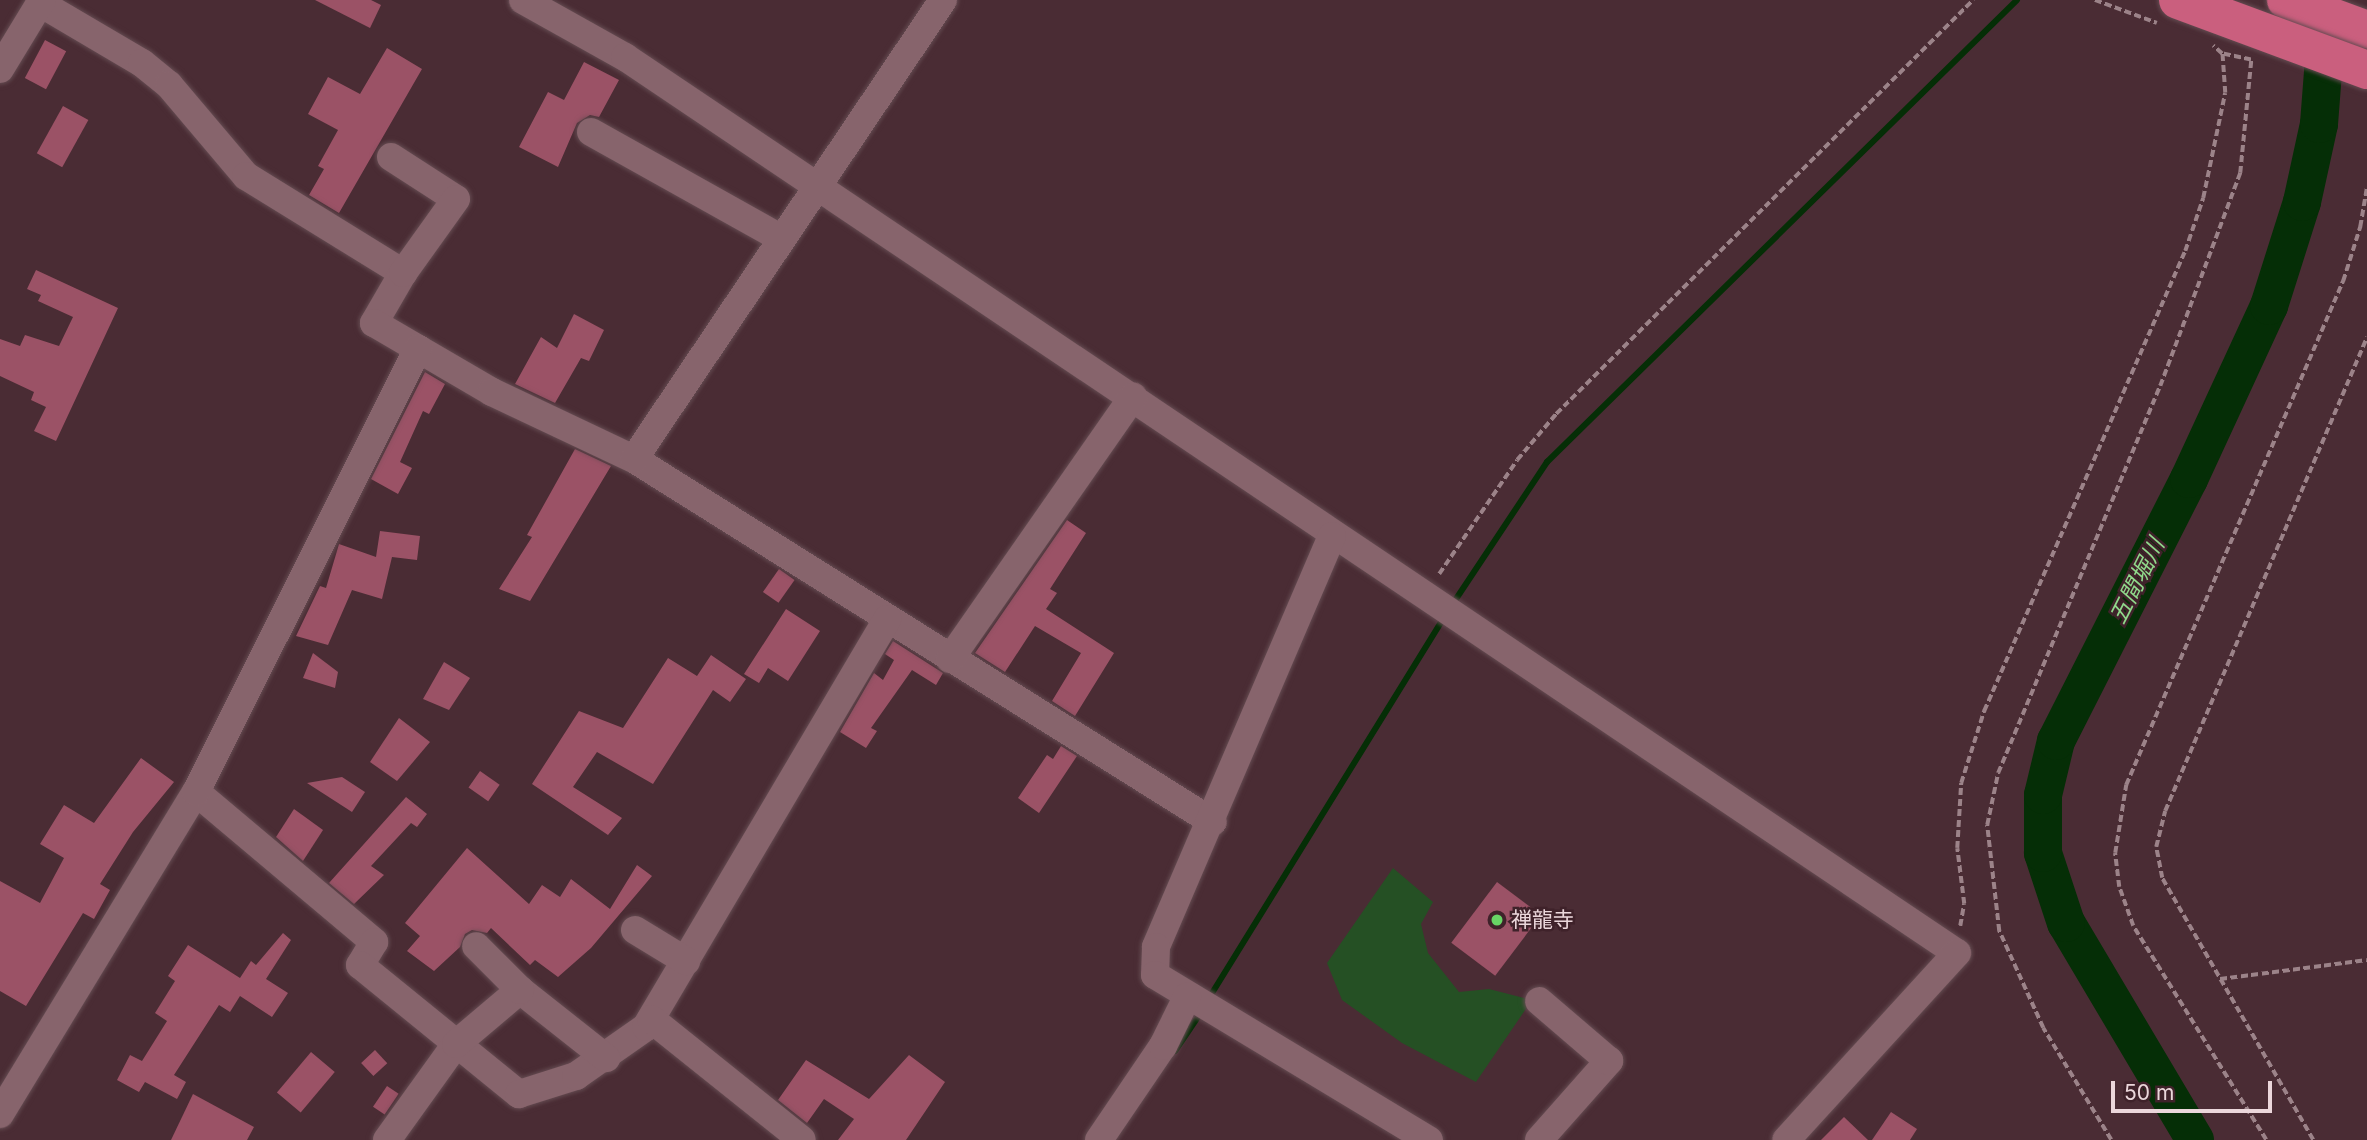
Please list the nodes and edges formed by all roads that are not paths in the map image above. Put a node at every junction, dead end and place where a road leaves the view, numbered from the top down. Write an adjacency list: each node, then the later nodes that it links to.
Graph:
1 (523, 0): 11 (street)
2 (943, 0): 11 (street)
3 (2178, 0): 8 (highway, bridge)
4 (2286, 0): 6 (highway)
5 (41, 1): 7 (street); 13 (street)
6 (2367, 30)
7 (0, 69)
8 (2367, 70)
9 (591, 132): 12 (street)
10 (391, 157): 13 (street)
11 (817, 185): 12 (street); 15 (street)
12 (781, 239): 16 (street)
13 (403, 273): 14 (street)
14 (418, 348): 16 (street); 20 (street)
15 (1133, 397): 17 (street); 19 (street)
16 (634, 459): 18 (street)
17 (1332, 536): 21 (street); 37 (street)
18 (887, 619): 19 (street); 24 (street)
19 (950, 659): 21 (street)
20 (196, 792): 29 (street); 31 (street)
21 (1213, 822): 27 (street)
22 (635, 930): 24 (street)
23 (475, 946): 25 (street)
24 (686, 961): 28 (street)
25 (520, 990): 29 (street); 30 (street)
26 (1539, 1001): 36 (street)
27 (1197, 1003): 34 (street); 35 (street)
28 (651, 1019): 30 (street); 33 (street)
29 (456, 1044): 30 (street); 32 (street)
30 (606, 1058)
31 (0, 1114)
32 (387, 1140)
33 (802, 1140)
34 (1099, 1140)
35 (1429, 1140)
36 (1539, 1140)
37 (1786, 1140)

